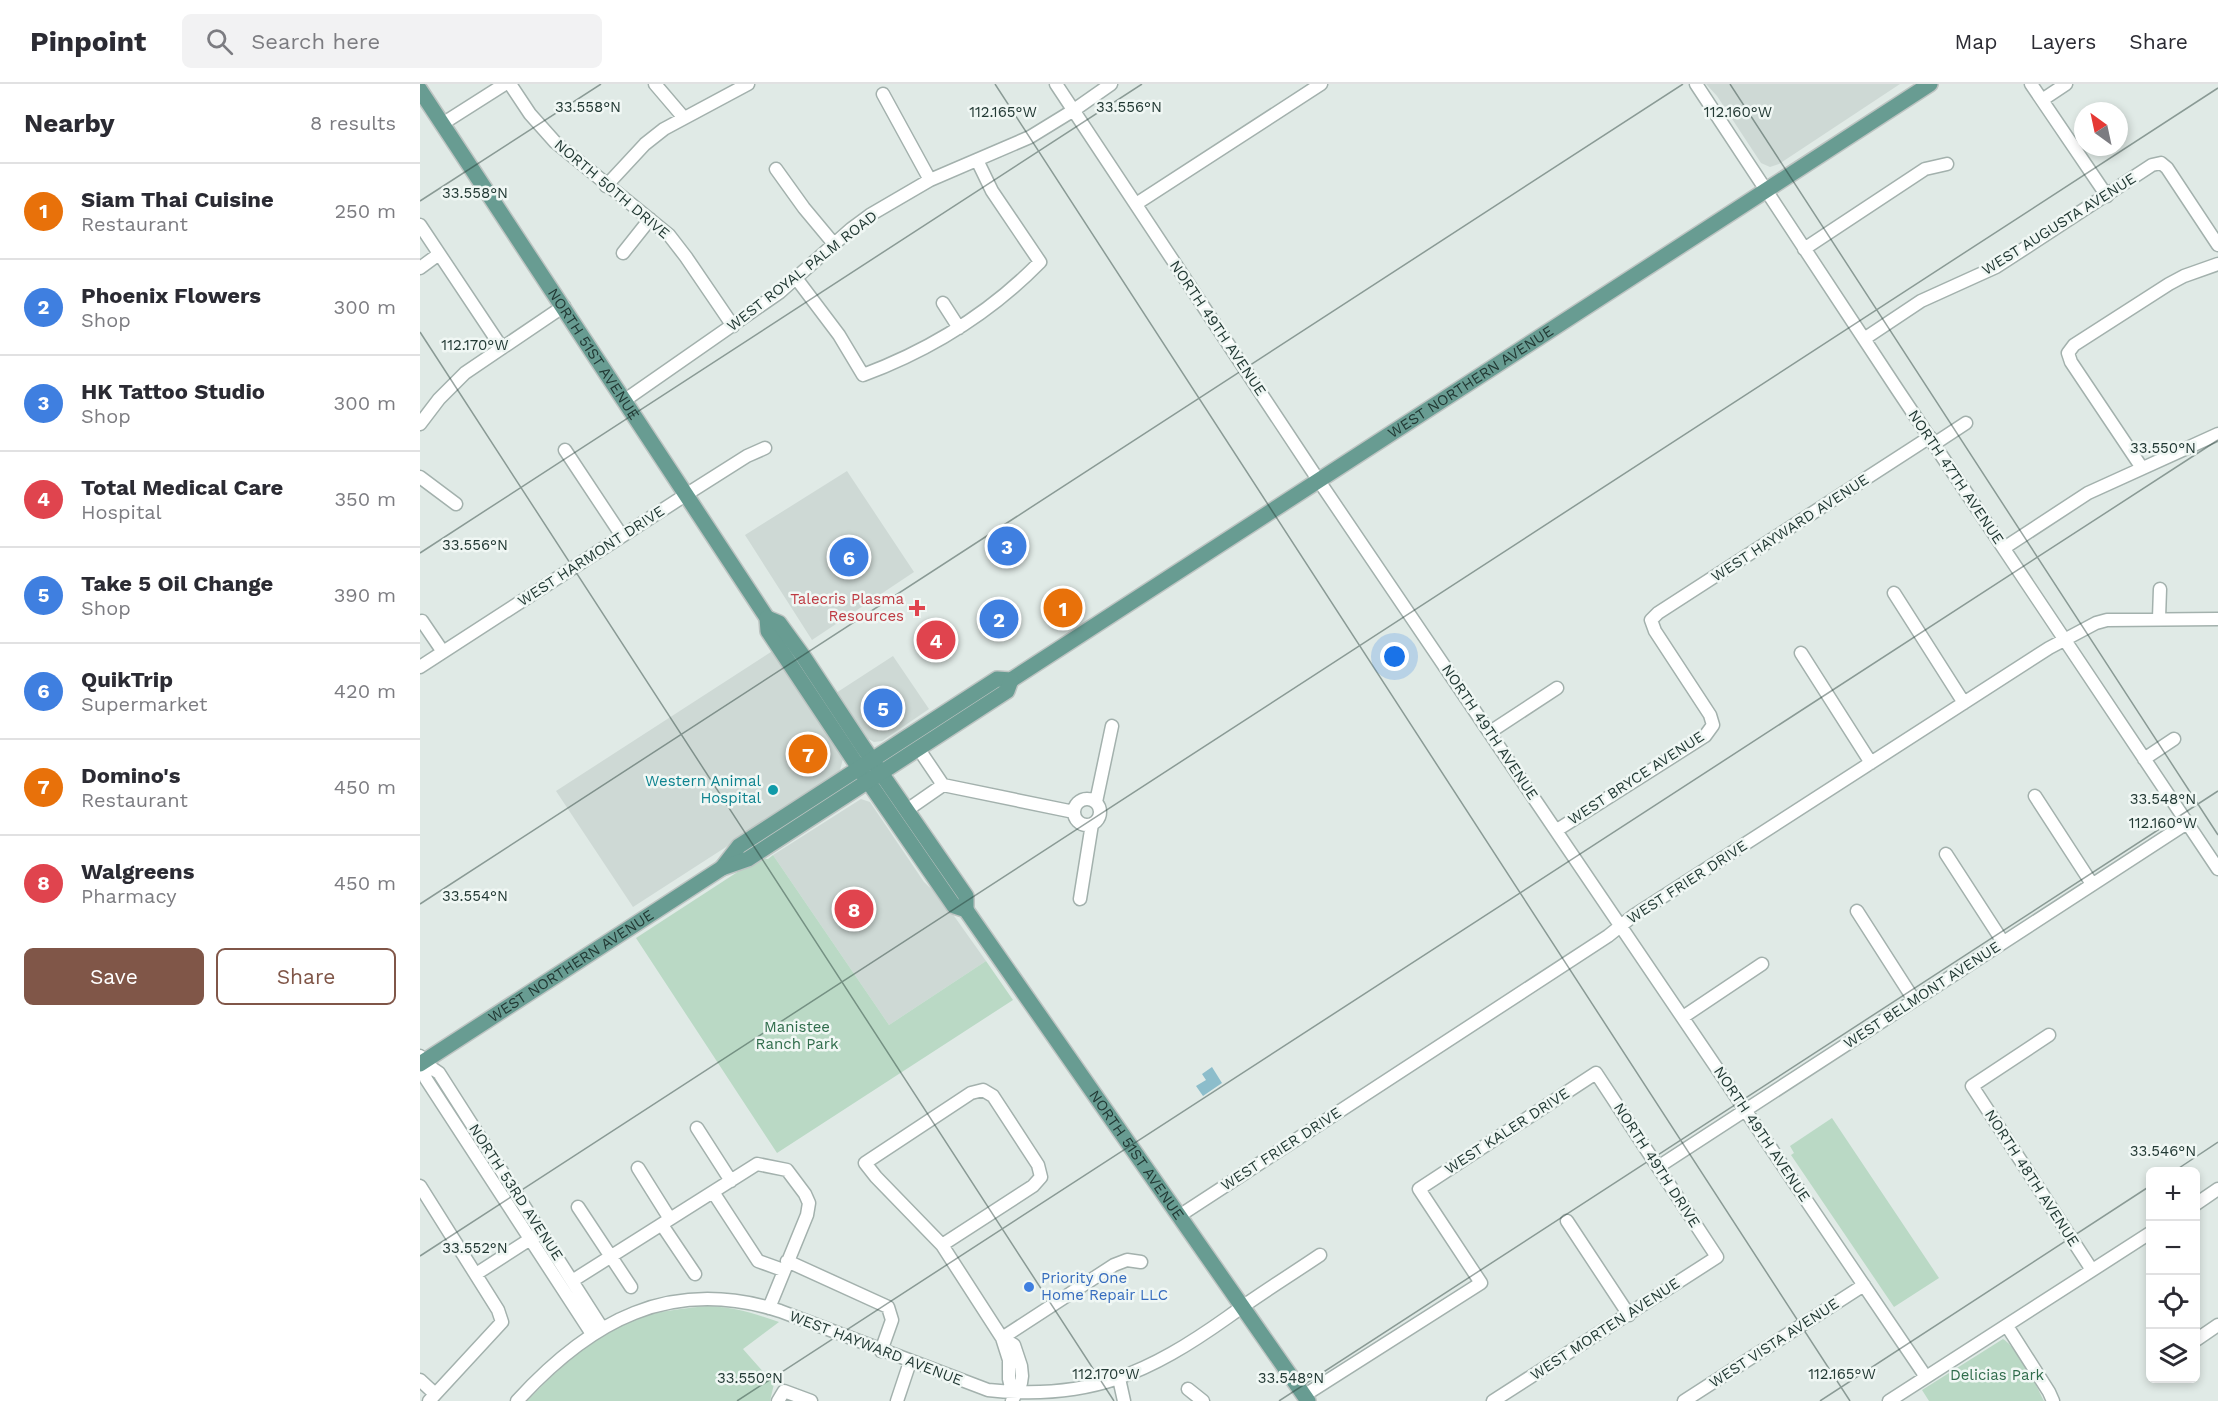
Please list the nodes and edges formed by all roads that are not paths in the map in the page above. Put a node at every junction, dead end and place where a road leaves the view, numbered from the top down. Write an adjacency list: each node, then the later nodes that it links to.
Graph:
1 (505, 84): 17 (street)
2 (510, 84): 22 (street, NORTH 50TH DRIVE)
3 (655, 84): 16 (street)
4 (748, 84): 16 (street)
5 (1056, 84): 15 (street, NORTH 49TH AVENUE)
6 (1111, 84): 15 (street, WEST ROYAL PALM ROAD)
7 (1321, 84): 25 (street)
8 (1696, 84): 23 (street, NORTH 47TH AVENUE)
9 (1930, 84): 23 (main road, WEST NORTHERN AVENUE)
10 (2031, 84): 14 (street)
11 (2066, 84): 14 (street)
12 (420, 90): 17 (main road, NORTH 51ST AVENUE)
13 (883, 94): 21 (street)
14 (2042, 100): 24 (street)
15 (1074, 110): 18 (street, WEST ROYAL PALM ROAD); 25 (street, NORTH 49TH AVENUE)
16 (684, 118): 22 (street)
17 (442, 124): 37 (main road, NORTH 51ST AVENUE)
18 (977, 160): 21 (street, WEST ROYAL PALM ROAD); 39 (street)
19 (1947, 164): 30 (street)
20 (776, 169): 28 (street)
21 (930, 180): 28 (street, WEST ROYAL PALM ROAD)
22 (606, 186): 26 (street, NORTH 50TH DRIVE)
23 (1766, 192): 30 (street, NORTH 47TH AVENUE); 51 (main road, WEST NORTHERN AVENUE)
24 (2107, 196): 29 (street, WEST AUGUSTA AVENUE); 40 (street, WEST AUGUSTA AVENUE)
25 (1136, 204): 51 (street, NORTH 49TH AVENUE)
26 (650, 219): 31 (street); 38 (street, NORTH 50TH DRIVE)
27 (420, 225): 32 (street)
28 (834, 244): 35 (street, WEST ROYAL PALM ROAD)
29 (2218, 245)
30 (1804, 249): 40 (street, NORTH 47TH AVENUE)
31 (623, 253)
32 (439, 254): 34 (street); 41 (street)
33 (2218, 264): 49 (street)
34 (420, 268)
35 (796, 278): 38 (street, WEST ROYAL PALM ROAD); 39 (street)
36 (943, 303): 39 (street)
37 (564, 306): 41 (street); 42 (main road, NORTH 51ST AVENUE)
38 (733, 326): 42 (street, WEST ROYAL PALM ROAD)
39 (959, 328)
40 (1864, 339): 46 (street, NORTH 47TH AVENUE)
41 (502, 348): 44 (street)
42 (625, 400): 52 (main road, NORTH 51ST AVENUE)
43 (1966, 423): 46 (street, WEST HAYWARD AVENUE)
44 (420, 424)
45 (2218, 434): 49 (street)
46 (1932, 441): 55 (street, NORTH 47TH AVENUE); 68 (street, WEST HAYWARD AVENUE)
47 (765, 448): 52 (street, WEST HARMONT DRIVE)
48 (565, 450): 54 (street)
49 (2142, 468): 55 (street)
50 (420, 477): 53 (street)
51 (1319, 481): 65 (main road, WEST NORTHERN AVENUE); 70 (street, NORTH 49TH AVENUE)
52 (687, 494): 54 (street, WEST HARMONT DRIVE); 75 (main road, NORTH 51ST AVENUE)
53 (456, 504)
54 (622, 536): 62 (street, WEST HARMONT DRIVE)
55 (2004, 548): 61 (street, NORTH 47TH AVENUE)
56 (2160, 589): 58 (street)
57 (1894, 593): 67 (street)
58 (2159, 618): 59 (street, WEST FRIER DRIVE); 61 (street, WEST FRIER DRIVE)
59 (2218, 619)
60 (422, 621): 62 (street)
61 (2066, 640): 67 (street, WEST FRIER DRIVE); 73 (street, NORTH 47TH AVENUE)
62 (443, 652): 64 (street, WEST HARMONT DRIVE)
63 (1801, 653): 74 (street)
64 (420, 668)
65 (1011, 680): 72 (main road, WEST NORTHERN AVENUE); 75 (main road, WEST NORTHERN AVENUE)
66 (1557, 688): 70 (street)
67 (1964, 703): 74 (street, WEST FRIER DRIVE)
68 (1713, 725): 84 (street, WEST BRYCE AVENUE)
69 (1112, 726): 79 (street)
70 (1490, 732): 84 (street, NORTH 49TH AVENUE)
71 (2174, 739): 73 (street)
72 (918, 748): 76 (main road, WEST NORTHERN AVENUE); 77 (street)
73 (2144, 759): 82 (street, NORTH 47TH AVENUE)
74 (1871, 763): 92 (street, WEST FRIER DRIVE)
75 (865, 764): 76 (main road, NORTH 51ST AVENUE); 87 (main road, WEST NORTHERN AVENUE)
76 (874, 778): 80 (main road, NORTH 51ST AVENUE); 87 (main road, WEST NORTHERN AVENUE); 90 (main road, NORTH 51ST AVENUE)
77 (943, 785): 80 (street); 81 (street)
78 (2035, 796): 88 (street)
79 (1096, 802): 81 (street); 83 (street)
80 (907, 810): 90 (main road, NORTH 51ST AVENUE)
81 (1074, 812): 83 (street)
82 (2187, 823): 86 (street, NORTH 47TH AVENUE); 88 (street, WEST BELMONT AVENUE)
83 (1092, 824): 89 (street)
84 (1557, 830): 92 (street, NORTH 49TH AVENUE)
85 (1946, 854): 93 (street)
86 (2216, 862)
87 (722, 868): 98 (main road, WEST NORTHERN AVENUE)
88 (2092, 884): 93 (street, WEST BELMONT AVENUE)
89 (1080, 899)
90 (966, 910): 112 (main road, NORTH 51ST AVENUE)
91 (1857, 910): 95 (street)
92 (1621, 925): 96 (street, NORTH 49TH AVENUE); 112 (street, WEST FRIER DRIVE)
93 (2003, 942): 95 (street, WEST BELMONT AVENUE)
94 (1762, 964): 96 (street)
95 (1914, 1000): 100 (street, WEST BELMONT AVENUE)
96 (1683, 1017): 100 (street, NORTH 49TH AVENUE)
97 (2049, 1035): 124 (street, NORTH 48TH AVENUE)
98 (421, 1060): 102 (street, NORTH 53RD AVENUE); 103 (street, NORTH 53RD AVENUE)
99 (1596, 1073): 104 (street, NORTH 49TH DRIVE); 146 (street, WEST KALER DRIVE)
100 (1746, 1110): 104 (street, WEST BELMONT AVENUE); 128 (street, NORTH 49TH AVENUE)
101 (697, 1128): 106 (street)
102 (480, 1136): 103 (street); 115 (street, NORTH 53RD AVENUE)
103 (467, 1143): 117 (street, NORTH 53RD AVENUE)
104 (1658, 1167): 121 (street, NORTH 49TH DRIVE)
105 (638, 1168): 114 (street)
106 (731, 1181): 109 (street); 123 (street)
107 (420, 1186): 125 (street)
108 (2218, 1189): 110 (street)
109 (714, 1192): 114 (street); 123 (street)
110 (2200, 1201)
111 (578, 1207): 120 (street)
112 (1179, 1216): 130 (main road, NORTH 51ST AVENUE)
113 (1567, 1221): 132 (street)
114 (666, 1222): 120 (street); 126 (street)
115 (541, 1231): 117 (street); 127 (street, NORTH 53RD AVENUE)
116 (2146, 1236): 124 (street)
117 (530, 1239): 125 (street); 135 (street, NORTH 53RD AVENUE)
118 (942, 1245): 118 (street); 137 (street)
119 (1320, 1255): 130 (street, WEST HAYWARD AVENUE)
120 (611, 1256): 127 (street); 129 (street)
121 (1718, 1257): 132 (street, WEST MORTEN AVENUE)
122 (1141, 1262): 137 (street)
123 (785, 1265): 131 (street); 138 (street)
124 (2092, 1270): 134 (street)
125 (476, 1274): 145 (street)
126 (695, 1274)
127 (573, 1281): 135 (street, NORTH 53RD AVENUE)
128 (1864, 1284): 140 (street, NORTH 49TH AVENUE); 154 (street, WEST VISTA AVENUE)
129 (631, 1287)
130 (1243, 1306): 142 (street, WEST HAYWARD AVENUE); 146 (main road, NORTH 51ST AVENUE)
131 (769, 1308): 135 (street, WEST HAYWARD AVENUE); 138 (street, WEST HAYWARD AVENUE)
132 (1629, 1315): 153 (street, WEST MORTEN AVENUE)
133 (2218, 1325): 136 (street)
134 (2007, 1326): 140 (street); 156 (street)
135 (597, 1331): 148 (street, WEST HAYWARD AVENUE)
136 (2200, 1337)
137 (1002, 1338): 147 (street)
138 (881, 1351): 139 (street, WEST HAYWARD AVENUE)
139 (910, 1362): 147 (street, WEST HAYWARD AVENUE); 150 (street)
140 (1926, 1377): 155 (street)
141 (420, 1380): 145 (street)
142 (1120, 1383): 147 (street, WEST HAYWARD AVENUE); 151 (street)
143 (1188, 1389): 152 (street)
144 (781, 1396): 149 (street)
145 (432, 1398)
146 (1306, 1398)
147 (1012, 1399)
148 (517, 1401)
149 (811, 1401)
150 (897, 1401)
151 (1124, 1401)
152 (1203, 1401)
153 (1493, 1401)
154 (1684, 1401)
155 (1889, 1401)
156 (2053, 1401)

